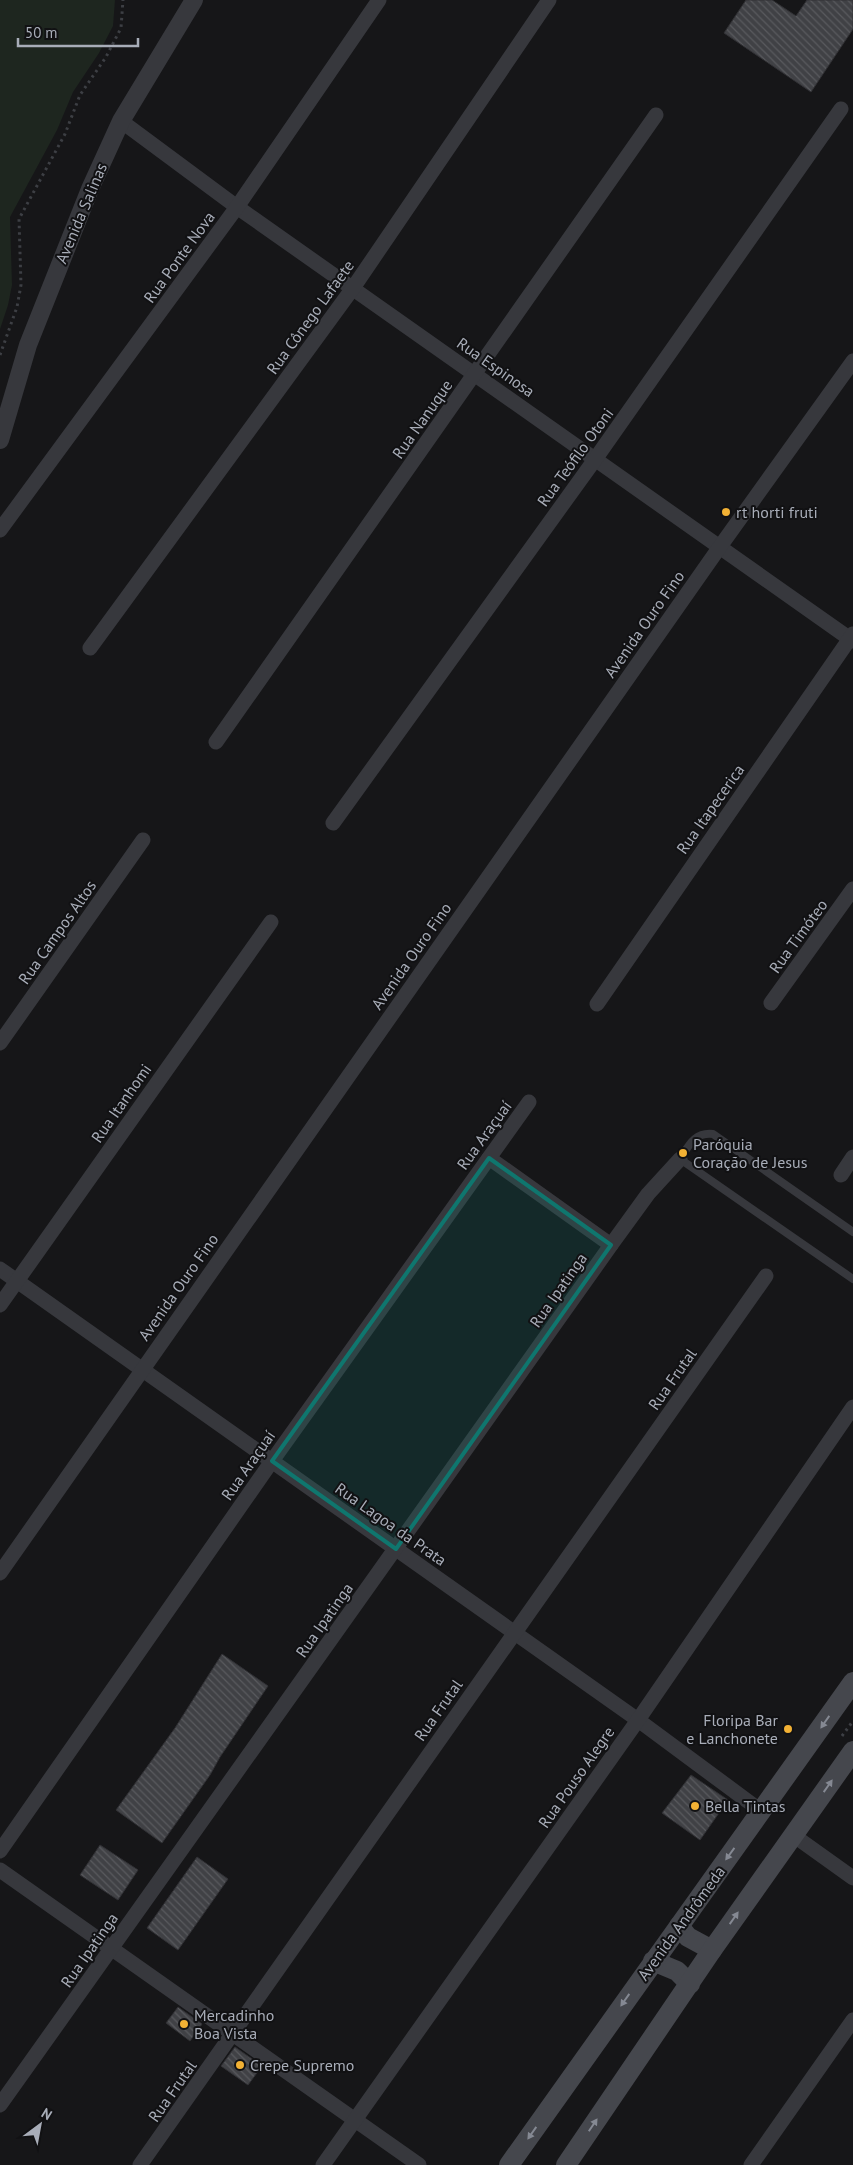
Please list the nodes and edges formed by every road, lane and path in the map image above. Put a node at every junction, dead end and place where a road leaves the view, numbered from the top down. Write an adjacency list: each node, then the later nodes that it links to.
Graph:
1 (123, 0): 10 (path)
2 (194, 0): 7 (street, Avenida Salinas)
3 (379, 0): 8 (street, Rua Ponte Nova)
4 (549, 0): 9 (street, Rua Cônego Lafaete)
5 (841, 109): 14 (street, Rua Teófilo Otoni)
6 (656, 115): 12 (street, Rua Nanuque)
7 (121, 120): 8 (street, Rua Espinosa); 13 (street, Avenida Salinas)
8 (237, 207): 9 (street, Rua Espinosa); 15 (street, Rua Ponte Nova)
9 (353, 288): 12 (street, Rua Espinosa); 18 (street, Rua Cônego Lafaete)
10 (0, 355)
11 (853, 361): 16 (street, Avenida Ouro Fino)
12 (475, 374): 14 (street, Rua Espinosa); 19 (street, Rua Nanuque)
13 (0, 440)
14 (596, 458): 16 (street, Rua Espinosa); 20 (street, Rua Teófilo Otoni)
15 (0, 530)
16 (719, 548): 17 (street, Rua Espinosa); 39 (street, Avenida Ouro Fino)
17 (852, 638): 25 (street, Rua Itapecerica)
18 (90, 648)
19 (216, 742)
20 (333, 823)
21 (143, 840): 26 (street, Rua Campos Altos)
22 (853, 889): 24 (street, Rua Timóteo)
23 (271, 922): 37 (street, Rua Itanhomi)
24 (771, 1003)
25 (597, 1004)
26 (0, 1044)
27 (529, 1102): 29 (street, Rua Araçuaí)
28 (853, 1157): 31 (street)
29 (489, 1158): 33 (street); 41 (street, Rua Araçuaí)
30 (680, 1159): 32 (lane); 33 (street, Rua Ipatinga); 36 (lane)
31 (841, 1175)
32 (853, 1232)
33 (611, 1245): 42 (street, Rua Ipatinga)
34 (0, 1269): 37 (street, Rua Lagoa da Prata)
35 (766, 1276): 44 (street, Rua Frutal)
36 (853, 1279)
37 (17, 1281): 38 (street, Rua Itanhomi); 39 (street, Rua Lagoa da Prata)
38 (0, 1305)
39 (142, 1369): 41 (street, Rua Lagoa da Prata); 43 (street, Avenida Ouro Fino)
40 (853, 1407): 46 (street, Rua Pouso Alegre)
41 (272, 1461): 42 (street, Rua Lagoa da Prata); 50 (street, Rua Araçuaí)
42 (396, 1549): 44 (street, Rua Lagoa da Prata); 54 (street, Rua Ipatinga)
43 (0, 1572)
44 (514, 1632): 46 (street, Rua Lagoa da Prata); 59 (street, Rua Frutal)
45 (853, 1682): 48 (main road, Avenida Andrômeda, one-way to 48)
46 (638, 1720): 48 (street, Rua Lagoa da Prata); 61 (street, Rua Pouso Alegre)
47 (853, 1751): 49 (main road, one-way to 47)
48 (761, 1811): 53 (main road, Avenida Andrômeda, one-way to 53)
49 (793, 1835): 52 (street); 55 (main road, one-way to 49)
50 (0, 1851)
51 (0, 1870): 54 (street)
52 (853, 1878)
53 (679, 1926): 55 (main road); 56 (main road, Avenida Andrômeda)
54 (112, 1948): 59 (street); 60 (street, Rua Ipatinga)
55 (712, 1950): 57 (main road)
56 (653, 1961): 57 (main road); 65 (main road, Avenida Andrômeda, one-way to 65)
57 (690, 1984): 66 (main road, one-way to 57)
58 (853, 2020): 67 (street)
59 (234, 2034): 61 (street); 62 (street, Rua Frutal)
60 (0, 2105)
61 (355, 2120): 63 (street, Rua Pouso Alegre); 64 (street)
62 (140, 2165)
63 (323, 2165)
64 (418, 2165)
65 (509, 2165)
66 (566, 2165)
67 (751, 2165)

